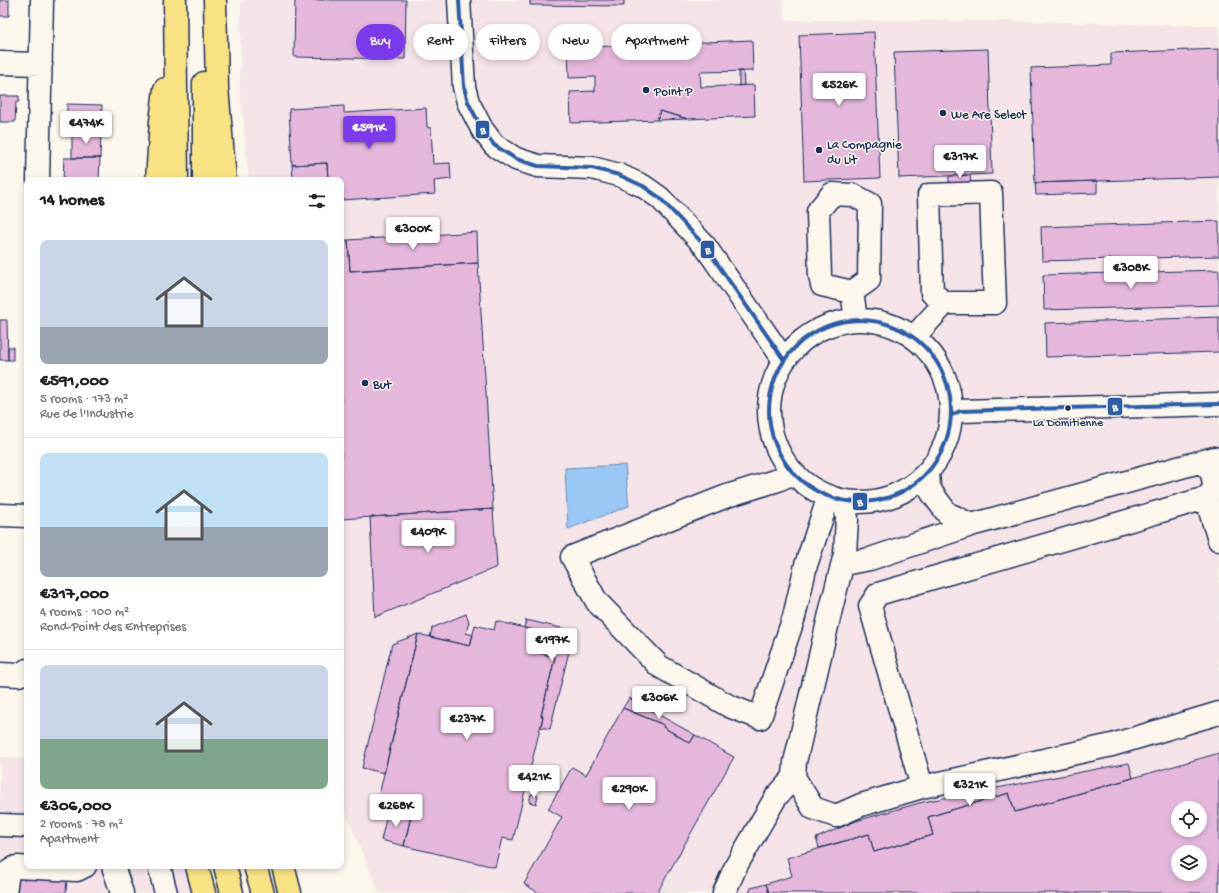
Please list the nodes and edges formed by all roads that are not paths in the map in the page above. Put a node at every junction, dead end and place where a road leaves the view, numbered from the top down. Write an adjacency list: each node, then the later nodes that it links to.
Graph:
1 (42, 0): 9 (street)
2 (204, 0): 13 (highway)
3 (216, 0): 7 (highway)
4 (219, 0): 7 (highway)
5 (459, 0): 19 (street)
6 (175, 2): 11 (highway); 12 (highway)
7 (216, 31): 14 (highway)
8 (0, 63): 9 (street)
9 (41, 64): 10 (street)
10 (38, 177)
11 (157, 177)
12 (177, 177)
13 (204, 177)
14 (225, 177)
15 (852, 292): 17 (street)
16 (945, 303): 16 (street); 18 (street)
17 (856, 319): 18 (street); 19 (street)
18 (914, 337): 21 (street)
19 (784, 360): 24 (street)
20 (1219, 404): 21 (street)
21 (952, 415): 23 (street)
22 (1210, 459): 25 (street); 29 (street)
23 (928, 472): 26 (street); 29 (street)
24 (793, 473): 26 (street); 26 (street)
25 (1206, 498): 30 (street); 36 (street)
26 (837, 499): 31 (street)
27 (0, 515): 28 (street)
28 (24, 516)
29 (971, 525): 31 (street)
30 (1219, 540)
31 (843, 564): 35 (street)
32 (24, 672): 33 (street)
33 (0, 674)
34 (1219, 713): 36 (street)
35 (794, 777): 36 (street); 55 (street)
36 (922, 787)
37 (0, 825): 38 (street)
38 (24, 826)
39 (24, 868): 48 (street)
40 (46, 869): 41 (street)
41 (79, 869)
42 (114, 869): 49 (street)
43 (160, 869): 50 (street)
44 (198, 869): 51 (highway)
45 (226, 869): 52 (highway)
46 (256, 869): 53 (highway)
47 (284, 869): 54 (highway)
48 (5, 893)
49 (122, 893)
50 (166, 893)
51 (204, 893)
52 (232, 893)
53 (263, 893)
54 (290, 893)
55 (724, 893)

